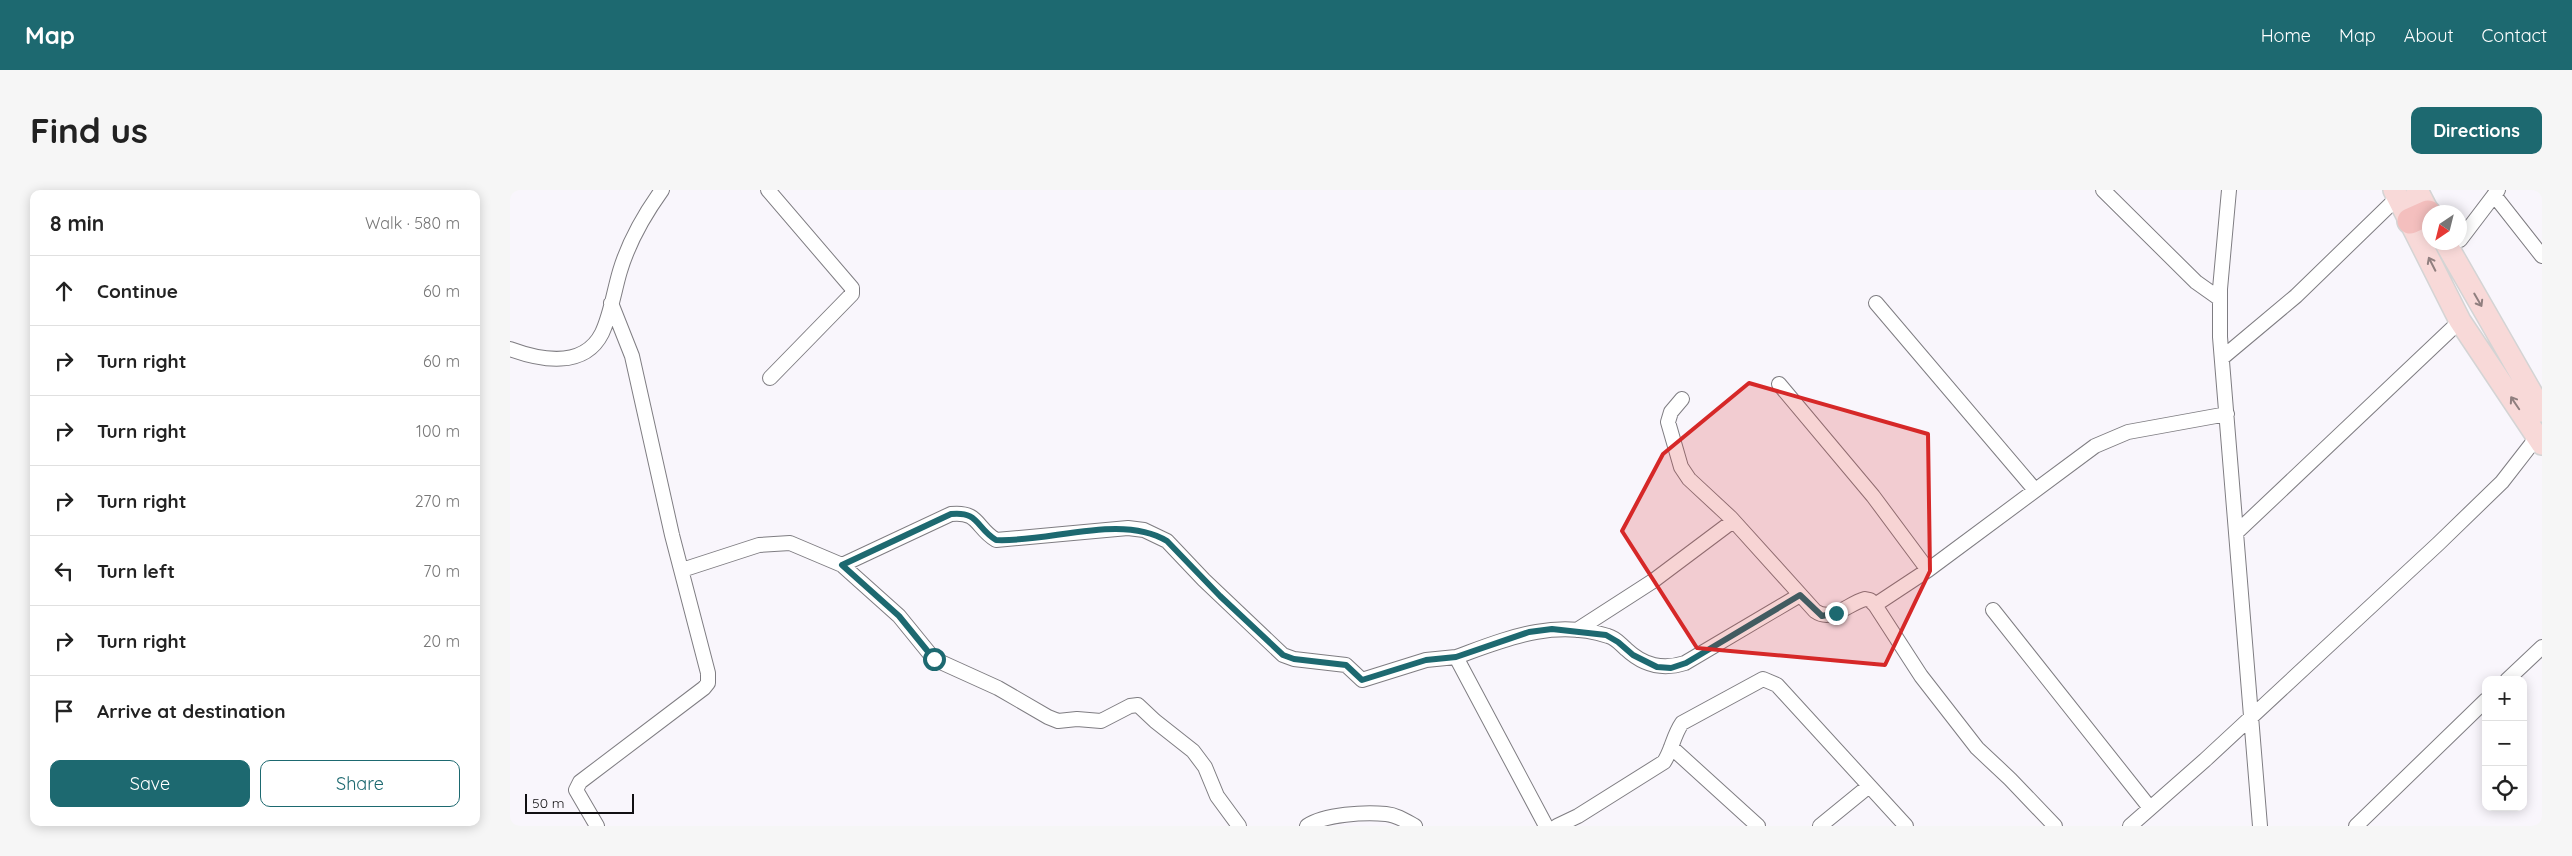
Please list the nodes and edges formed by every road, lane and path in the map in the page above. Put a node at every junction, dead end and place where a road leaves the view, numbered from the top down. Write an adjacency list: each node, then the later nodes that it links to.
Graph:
1 (662, 190): 15 (street)
2 (768, 190): 19 (street)
3 (2103, 190): 13 (street)
4 (2229, 190): 13 (street)
5 (2417, 190): 8 (main road)
6 (2496, 193): 9 (street); 12 (street)
7 (2396, 194): 8 (main road); 18 (street)
8 (2422, 217)
9 (2467, 227)
10 (2434, 250): 16 (main road, one-way to 10)
11 (2456, 250): 22 (main road, one-way to 22)
12 (2542, 256)
13 (2220, 299): 18 (street)
14 (1876, 302): 25 (street)
15 (611, 304): 17 (street); 29 (street)
16 (2460, 321): 24 (main road, one-way to 16); 27 (street)
17 (510, 349)
18 (2222, 358): 23 (street)
19 (770, 378)
20 (1779, 384): 30 (street)
21 (1682, 399): 26 (street)
22 (2542, 412)
23 (2227, 414): 25 (street); 27 (street)
24 (2540, 440): 39 (street)
25 (2035, 490): 30 (street)
26 (1733, 521): 31 (street); 34 (street)
27 (2236, 533): 39 (street)
28 (842, 565): 29 (street); 36 (street); 44 (street)
29 (682, 570): 43 (street)
30 (1928, 570): 32 (street)
31 (1800, 595): 32 (street); 34 (street)
32 (1875, 604): 52 (street)
33 (1993, 610): 42 (street)
34 (1578, 630): 36 (street)
35 (2542, 647): 37 (street)
36 (1456, 657): 47 (street)
37 (2511, 676)
38 (2482, 704): 55 (street)
39 (2252, 718): 42 (street); 54 (street)
40 (1671, 747): 41 (street); 48 (street); 49 (street)
41 (1869, 786): 50 (street); 51 (street)
42 (2150, 808): 53 (street)
43 (597, 826)
44 (1239, 826)
45 (1307, 826): 46 (street)
46 (1415, 826)
47 (1546, 826)
48 (1557, 826)
49 (1758, 826)
50 (1820, 826)
51 (1906, 826)
52 (2055, 826)
53 (2130, 826)
54 (2260, 826)
55 (2356, 826)

